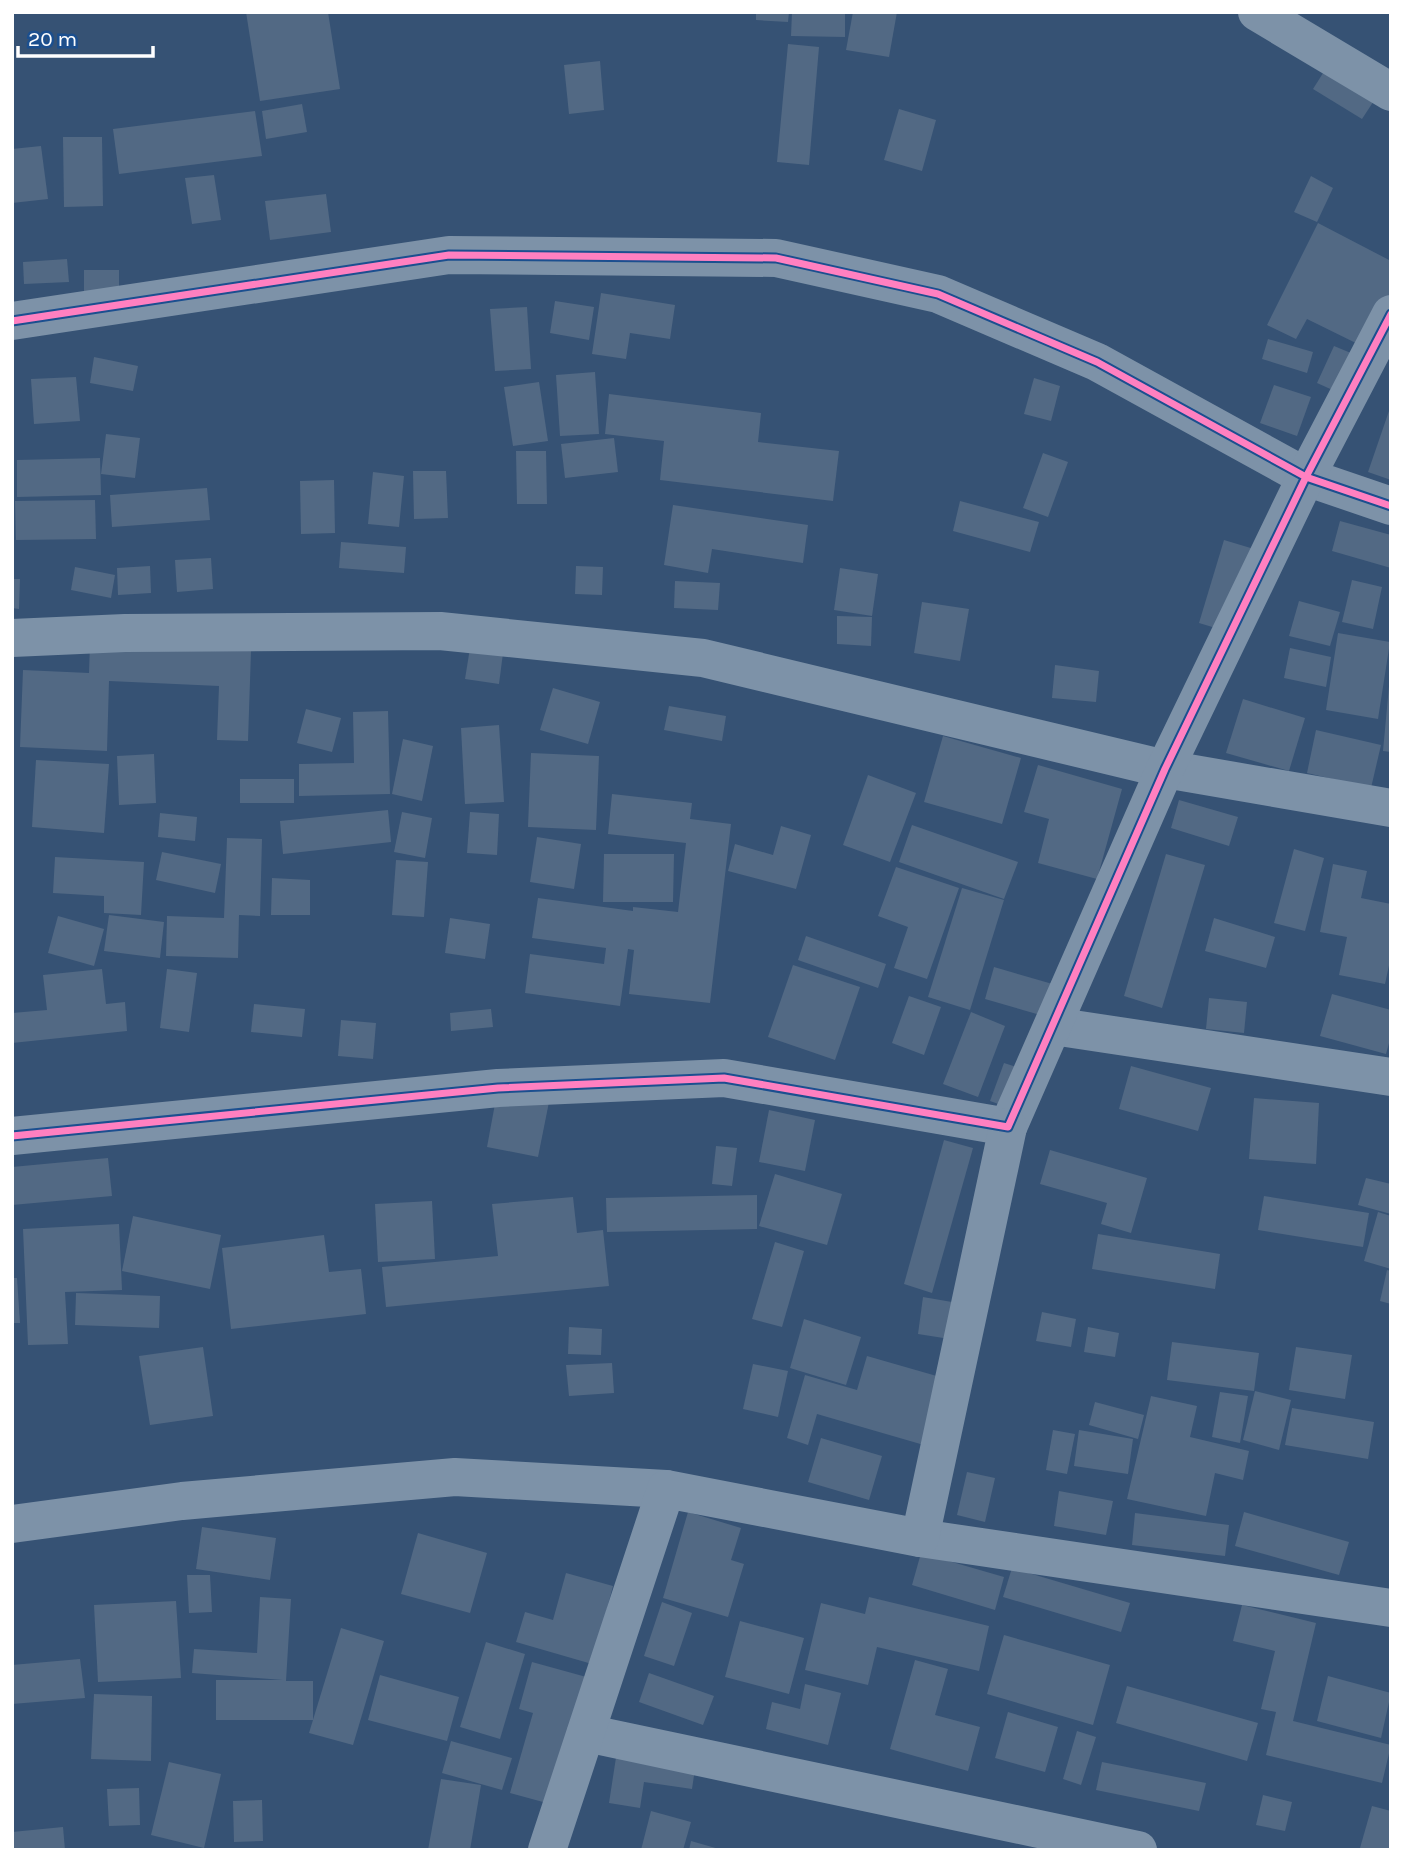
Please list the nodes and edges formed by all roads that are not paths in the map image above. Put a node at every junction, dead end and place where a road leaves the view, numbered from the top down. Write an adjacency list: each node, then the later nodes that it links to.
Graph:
1 (1258, 12): 2 (street)
2 (1391, 92)
3 (1391, 314): 5 (street)
4 (12, 321): 5 (street)
5 (1306, 477): 6 (street); 8 (street)
6 (1391, 506)
7 (12, 638): 8 (street)
8 (1165, 769): 9 (street); 10 (street)
9 (1391, 808)
10 (1053, 1026): 11 (street); 12 (street)
11 (1391, 1077)
12 (1008, 1127): 13 (street); 16 (street)
13 (12, 1136)
14 (666, 1489): 15 (street); 16 (street); 18 (street)
15 (12, 1524)
16 (920, 1538): 17 (street)
17 (1391, 1608)
18 (586, 1733): 19 (street); 20 (street)
19 (547, 1850)
20 (1138, 1850)

